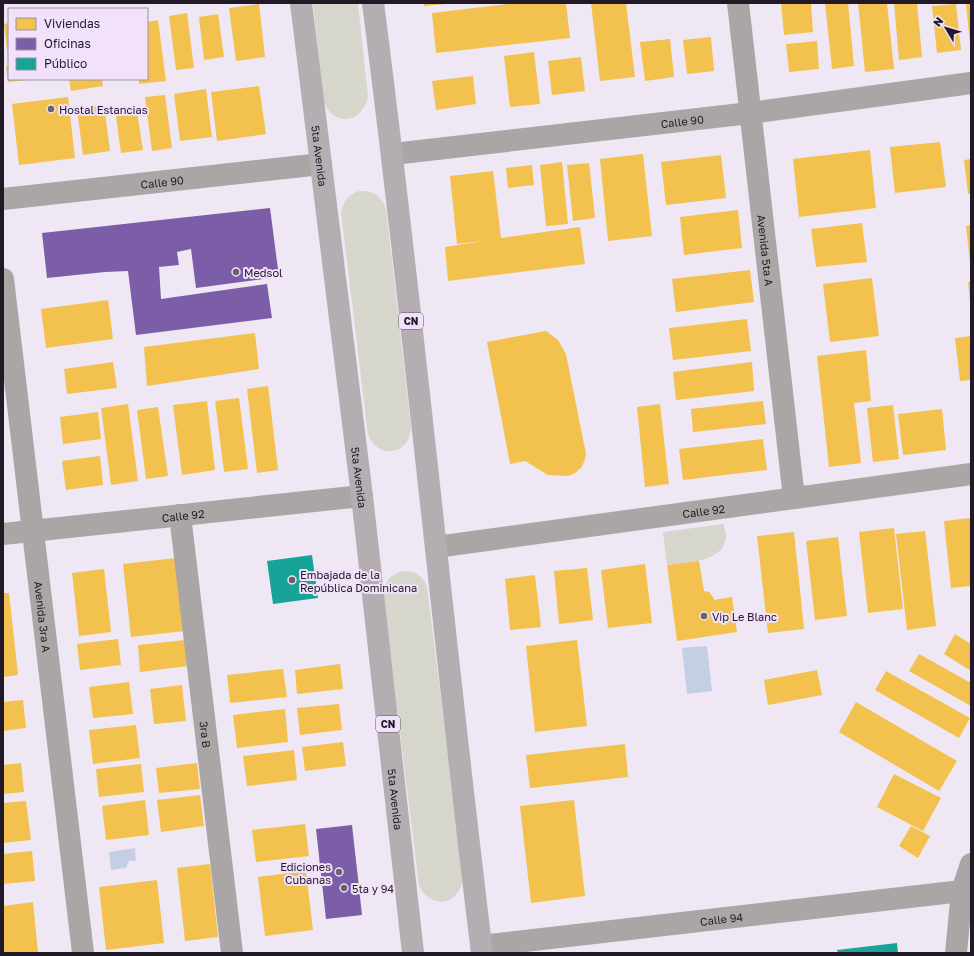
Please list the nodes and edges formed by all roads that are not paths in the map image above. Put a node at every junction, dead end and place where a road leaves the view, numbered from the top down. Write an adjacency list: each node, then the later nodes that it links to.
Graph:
1 (301, 3): 7 (highway, 5ta Avenida / CN)
2 (373, 3): 6 (highway, CN)
3 (738, 3): 5 (street, Avenida 5ta A)
4 (971, 83): 5 (street, Calle 90)
5 (750, 113): 6 (street, Calle 90); 12 (street, Avenida 5ta A)
6 (392, 154): 16 (highway, CN)
7 (321, 164): 8 (street, Calle 90); 11 (highway, 5ta Avenida / CN)
8 (3, 199)
9 (3, 279): 14 (street, Avenida 3ra A)
10 (971, 474): 12 (street, Calle 92)
11 (362, 496): 13 (street, Calle 92); 22 (highway, 5ta Avenida / CN)
12 (794, 498): 16 (street, Calle 92)
13 (180, 515): 14 (street, Calle 92); 21 (street, 3ra B)
14 (33, 531): 15 (street, Calle 92); 20 (street, Avenida 3ra A)
15 (3, 534)
16 (436, 547): 19 (highway, CN)
17 (971, 864): 18 (street)
18 (962, 891): 19 (street, Calle 94); 23 (street)
19 (482, 950)
20 (83, 953)
21 (232, 953)
22 (412, 953)
23 (956, 953)

